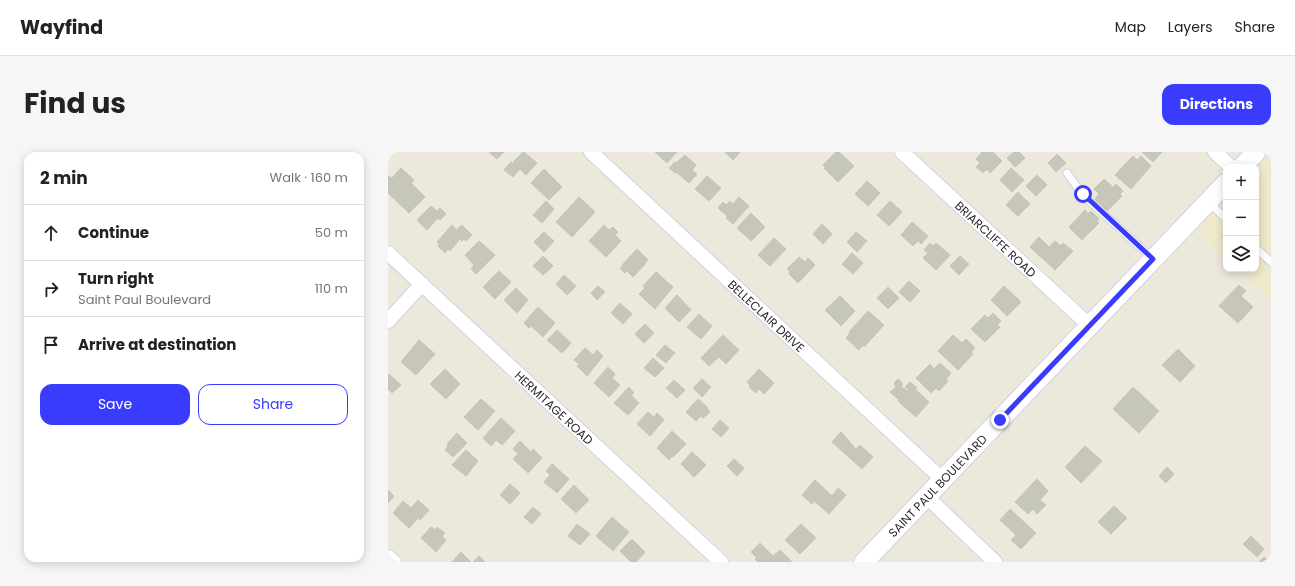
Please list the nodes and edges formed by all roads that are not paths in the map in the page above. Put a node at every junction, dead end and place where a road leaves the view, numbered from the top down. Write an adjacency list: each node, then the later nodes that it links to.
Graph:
1 (591, 152): 18 (street, BELLECLAIR DRIVE)
2 (902, 152): 17 (street, BRIARCLIFFE ROAD)
3 (1215, 152): 5 (street)
4 (1256, 152): 6 (street)
5 (1228, 164)
6 (1245, 164)
7 (1067, 173): 13 (lane)
8 (1223, 186): 9 (street, SAINT PAUL BOULEVARD)
9 (1208, 202): 10 (lane); 13 (street, SAINT PAUL BOULEVARD)
10 (1223, 216)
11 (1259, 251): 14 (lane)
12 (388, 253): 15 (street, HERMITAGE ROAD)
13 (1153, 259): 17 (street, SAINT PAUL BOULEVARD)
14 (1271, 262)
15 (422, 284): 16 (street); 22 (street, HERMITAGE ROAD)
16 (388, 321)
17 (1090, 326): 18 (street, SAINT PAUL BOULEVARD)
18 (943, 480): 19 (street, SAINT PAUL BOULEVARD)
19 (927, 497): 23 (street, SAINT PAUL BOULEVARD); 24 (street)
20 (388, 557): 21 (street)
21 (394, 562)
22 (721, 562)
23 (864, 562)
24 (995, 562)

